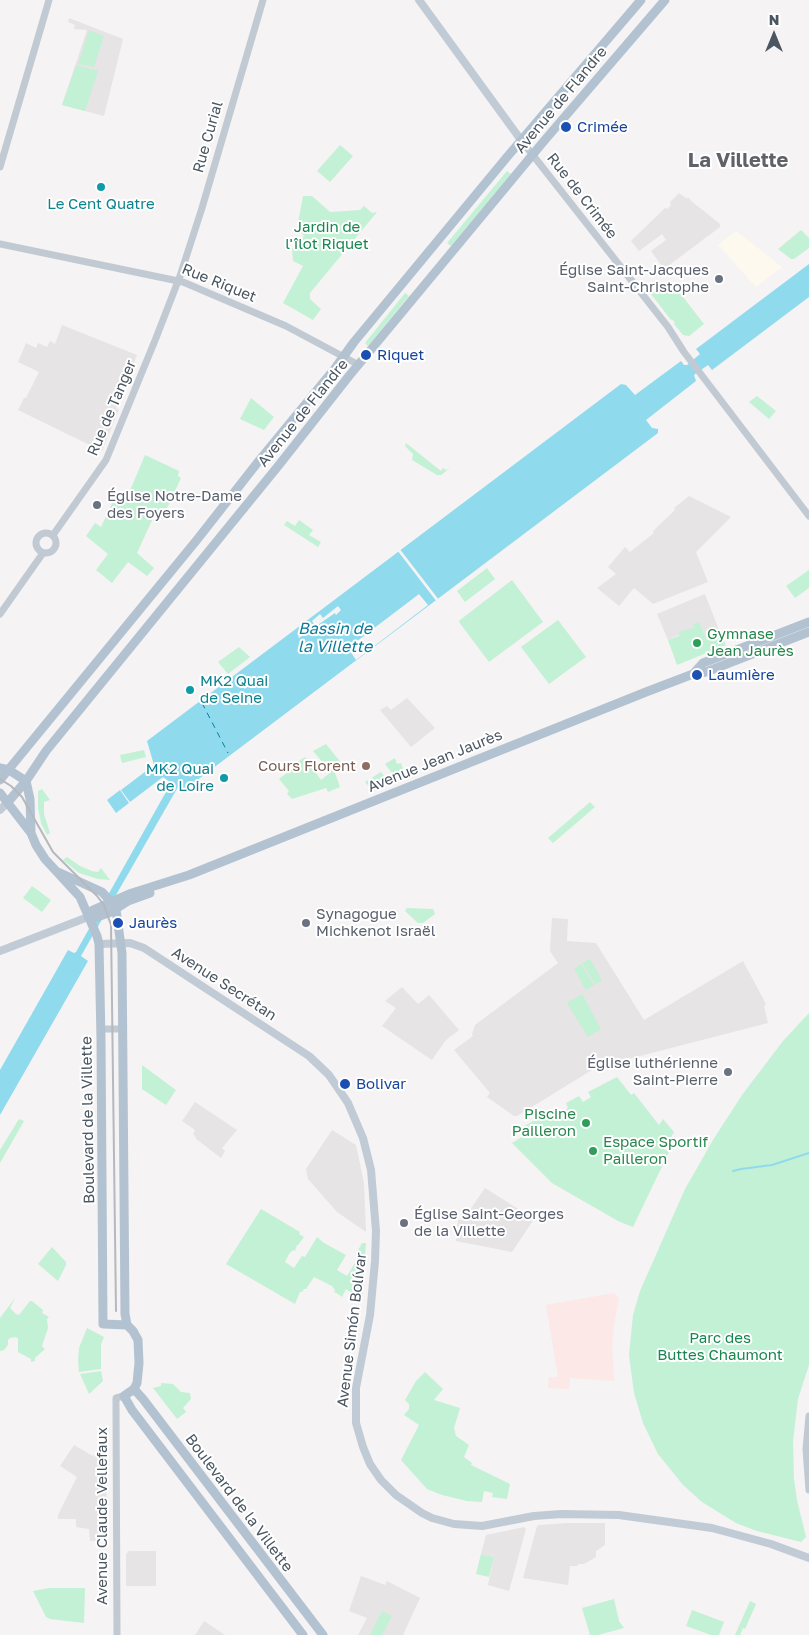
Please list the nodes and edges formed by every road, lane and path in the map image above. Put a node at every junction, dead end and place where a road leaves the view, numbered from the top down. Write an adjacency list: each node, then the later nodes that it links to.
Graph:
1 (49, 0): 8 (street)
2 (263, 0): 10 (street, Rue Curial)
3 (419, 0): 6 (main road, Rue de Crimée)
4 (641, 0): 6 (main road, Avenue de Flandre)
5 (665, 0): 7 (main road, Avenue de Flandre)
6 (521, 140): 7 (street, Rue de Crimée); 11 (main road, Avenue de Flandre)
7 (533, 155): 12 (main road, Avenue de Flandre); 13 (street, Rue de Crimée)
8 (0, 168)
9 (0, 244): 10 (street, Rue Riquet)
10 (178, 281): 11 (street, Rue Riquet); 14 (street, Rue de Tanger)
11 (343, 357): 12 (street, Rue Riquet); 20 (main road, Avenue de Flandre)
12 (359, 365): 22 (main road, Avenue de Flandre)
13 (809, 516)
14 (53, 535): 15 (street); 15 (street)
15 (43, 553): 16 (street)
16 (0, 614)
17 (809, 622): 19 (main road, Avenue Jean Jaurès)
18 (809, 632): 19 (main road, Avenue Jean Jaurès)
19 (693, 674): 28 (main road, Avenue Jean Jaurès)
20 (4, 769): 21 (main road, Avenue de Flandre); 22 (main road)
21 (0, 780)
22 (26, 781): 24 (main road, Avenue de Flandre); 26 (main road)
23 (0, 794): 24 (main road)
24 (8, 802): 25 (main road); 26 (main road, Boulevard de la Villette)
25 (0, 810)
26 (31, 833): 27 (main road, Boulevard de la Villette)
27 (55, 870): 28 (main road); 29 (main road, Boulevard de la Villette)
28 (114, 905): 29 (main road, Avenue Jean Jaurès); 30 (main road)
29 (88, 917): 31 (main road, Boulevard de la Villette); 32 (main road)
30 (120, 943): 31 (main road, Avenue Secrétan); 34 (main road); 35 (main road, Avenue Secrétan)
31 (98, 944): 33 (main road, Boulevard de la Villette)
32 (0, 951)
33 (101, 1029): 34 (street); 36 (main road, Boulevard de la Villette)
34 (122, 1029): 36 (main road)
35 (302, 1052): 41 (main road, Avenue Simón Bolívar)
36 (127, 1325): 37 (main road)
37 (134, 1389): 38 (main road); 44 (main road, Boulevard de la Villette)
38 (120, 1397): 42 (street, Avenue Claude Vellefaux); 43 (main road, Boulevard de la Villette)
39 (809, 1416): 40 (street)
40 (809, 1490)
41 (809, 1558)
42 (117, 1635)
43 (302, 1635)
44 (323, 1635)

